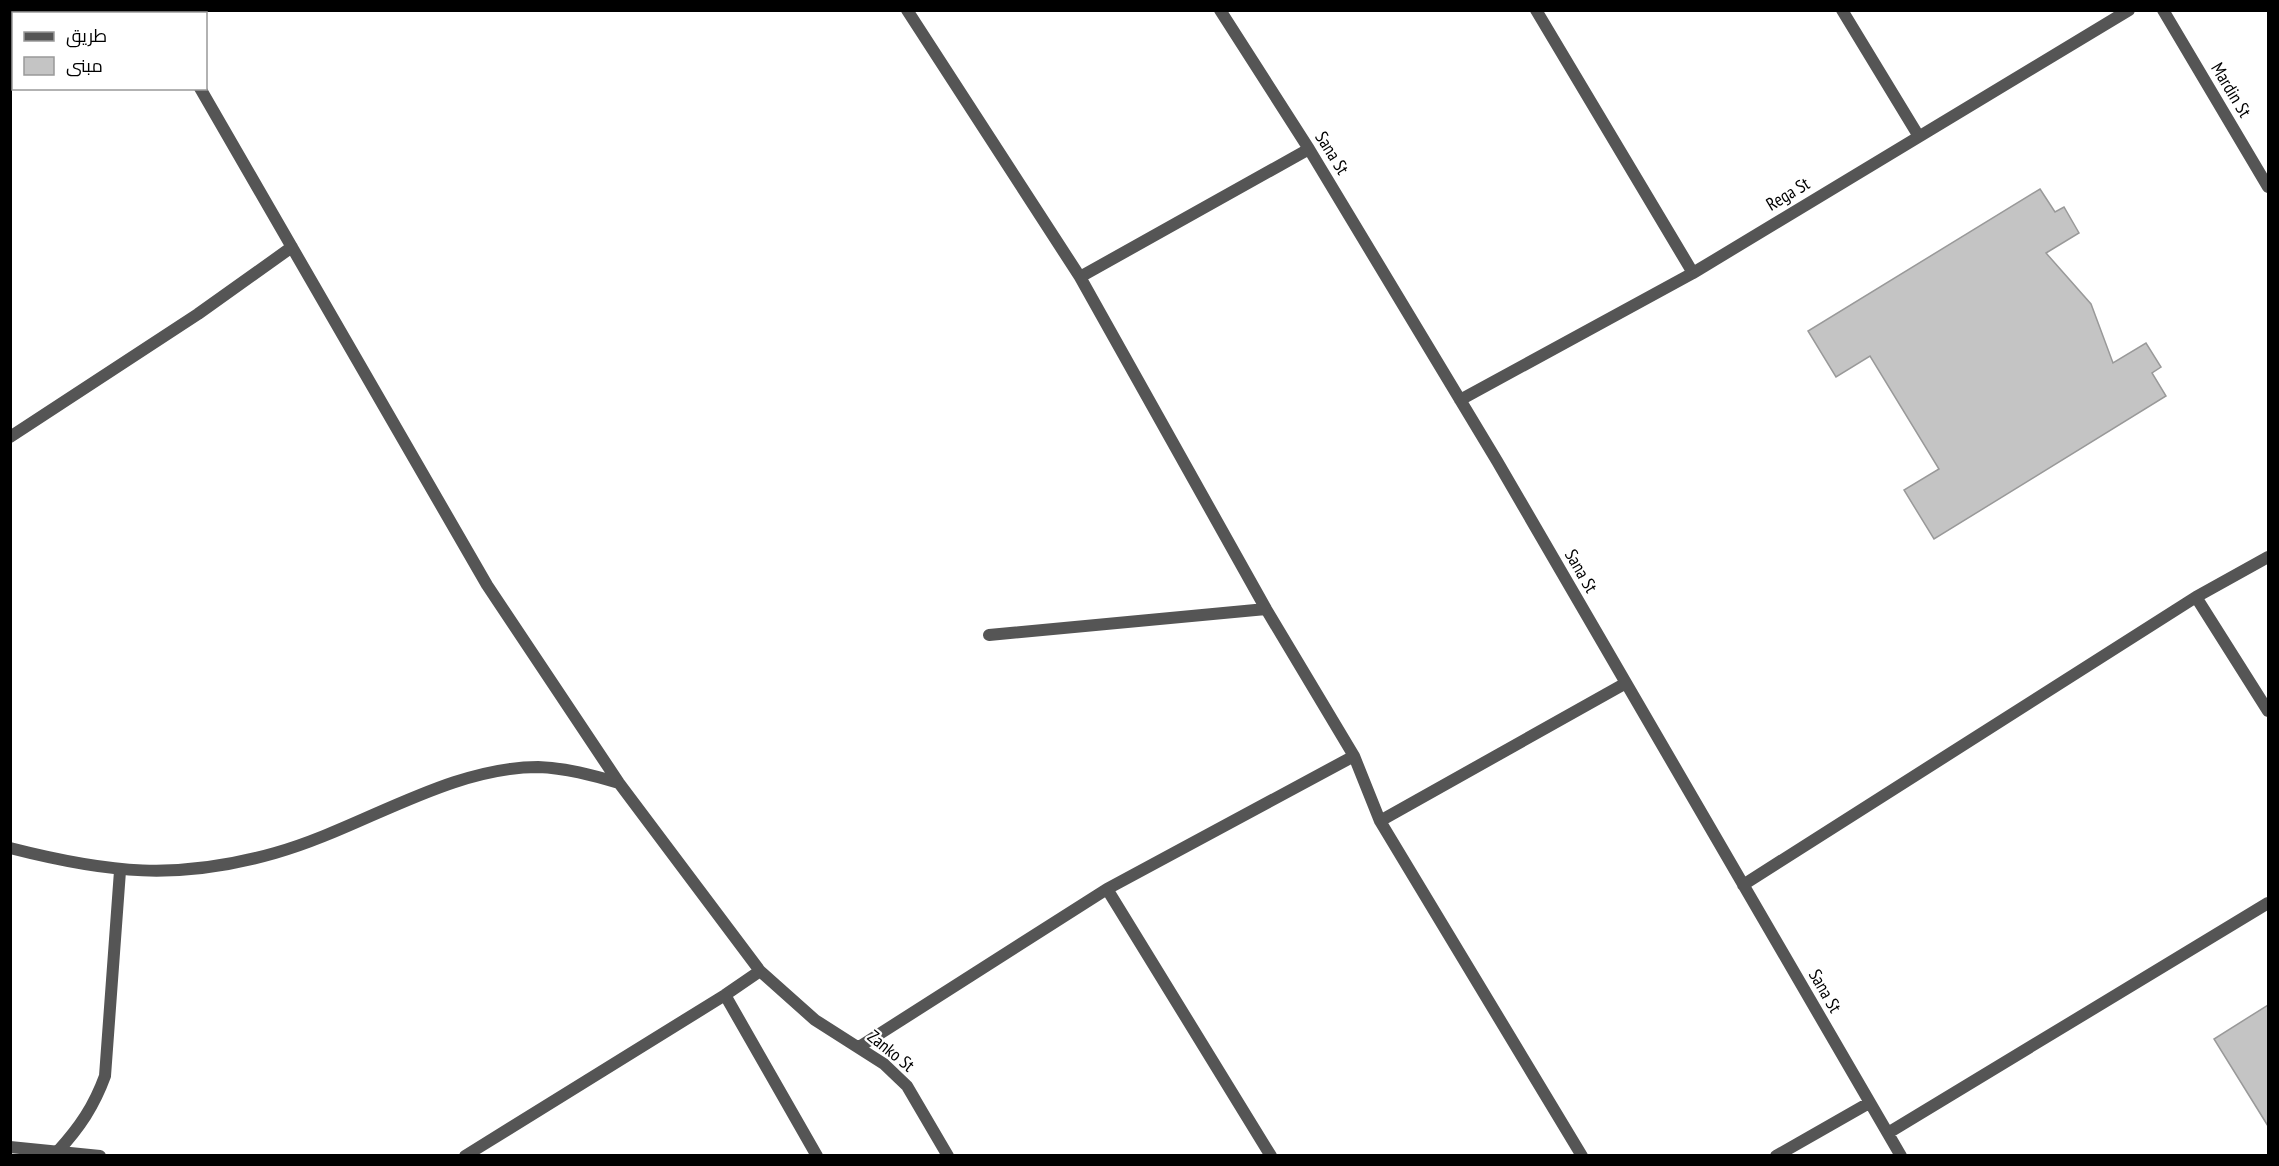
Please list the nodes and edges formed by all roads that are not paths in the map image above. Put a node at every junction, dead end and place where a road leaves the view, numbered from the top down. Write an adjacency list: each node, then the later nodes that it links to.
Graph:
1 (907, 10): 13 (street)
2 (1220, 10): 9 (street, Sana St)
3 (1536, 10): 12 (street)
4 (1842, 10): 8 (street)
5 (2129, 10): 8 (street, Rega St)
6 (2163, 10): 10 (street, Mardin St)
7 (201, 90): 11 (street, Zanko St)
8 (1918, 135): 12 (street, Rega St)
9 (1309, 149): 13 (street); 14 (street, Sana St)
10 (2268, 187)
11 (292, 247): 15 (street); 23 (street, Zanko St)
12 (1693, 273): 14 (street, Rega St)
13 (1080, 277): 18 (street)
14 (1460, 400): 20 (street, Sana St)
15 (10, 437)
16 (2268, 557): 17 (street)
17 (2196, 597): 21 (street); 27 (street)
18 (1266, 609): 19 (street); 22 (street)
19 (989, 635)
20 (1626, 683): 24 (street); 27 (street, Sana St)
21 (2268, 711)
22 (1354, 756): 24 (street); 28 (street)
23 (619, 783): 26 (street); 30 (street, Zanko St)
24 (1380, 821): 43 (street)
25 (10, 848): 26 (street)
26 (120, 871): 36 (street)
27 (1743, 885): 33 (street, Sana St)
28 (1107, 890): 32 (street); 42 (street)
29 (2268, 903): 34 (street)
30 (760, 971): 31 (street); 32 (street, Zanko St)
31 (725, 995): 37 (street); 40 (street)
32 (859, 1047): 41 (street, Zanko St)
33 (1869, 1103): 34 (street, Sana St); 44 (street)
34 (1888, 1133): 45 (street, Sana St)
35 (10, 1147): 36 (street)
36 (58, 1150): 38 (street)
37 (484, 1151): 39 (street)
38 (100, 1155)
39 (465, 1155)
40 (817, 1155)
41 (948, 1155)
42 (1271, 1155)
43 (1582, 1155)
44 (1776, 1155)
45 (1901, 1155)

